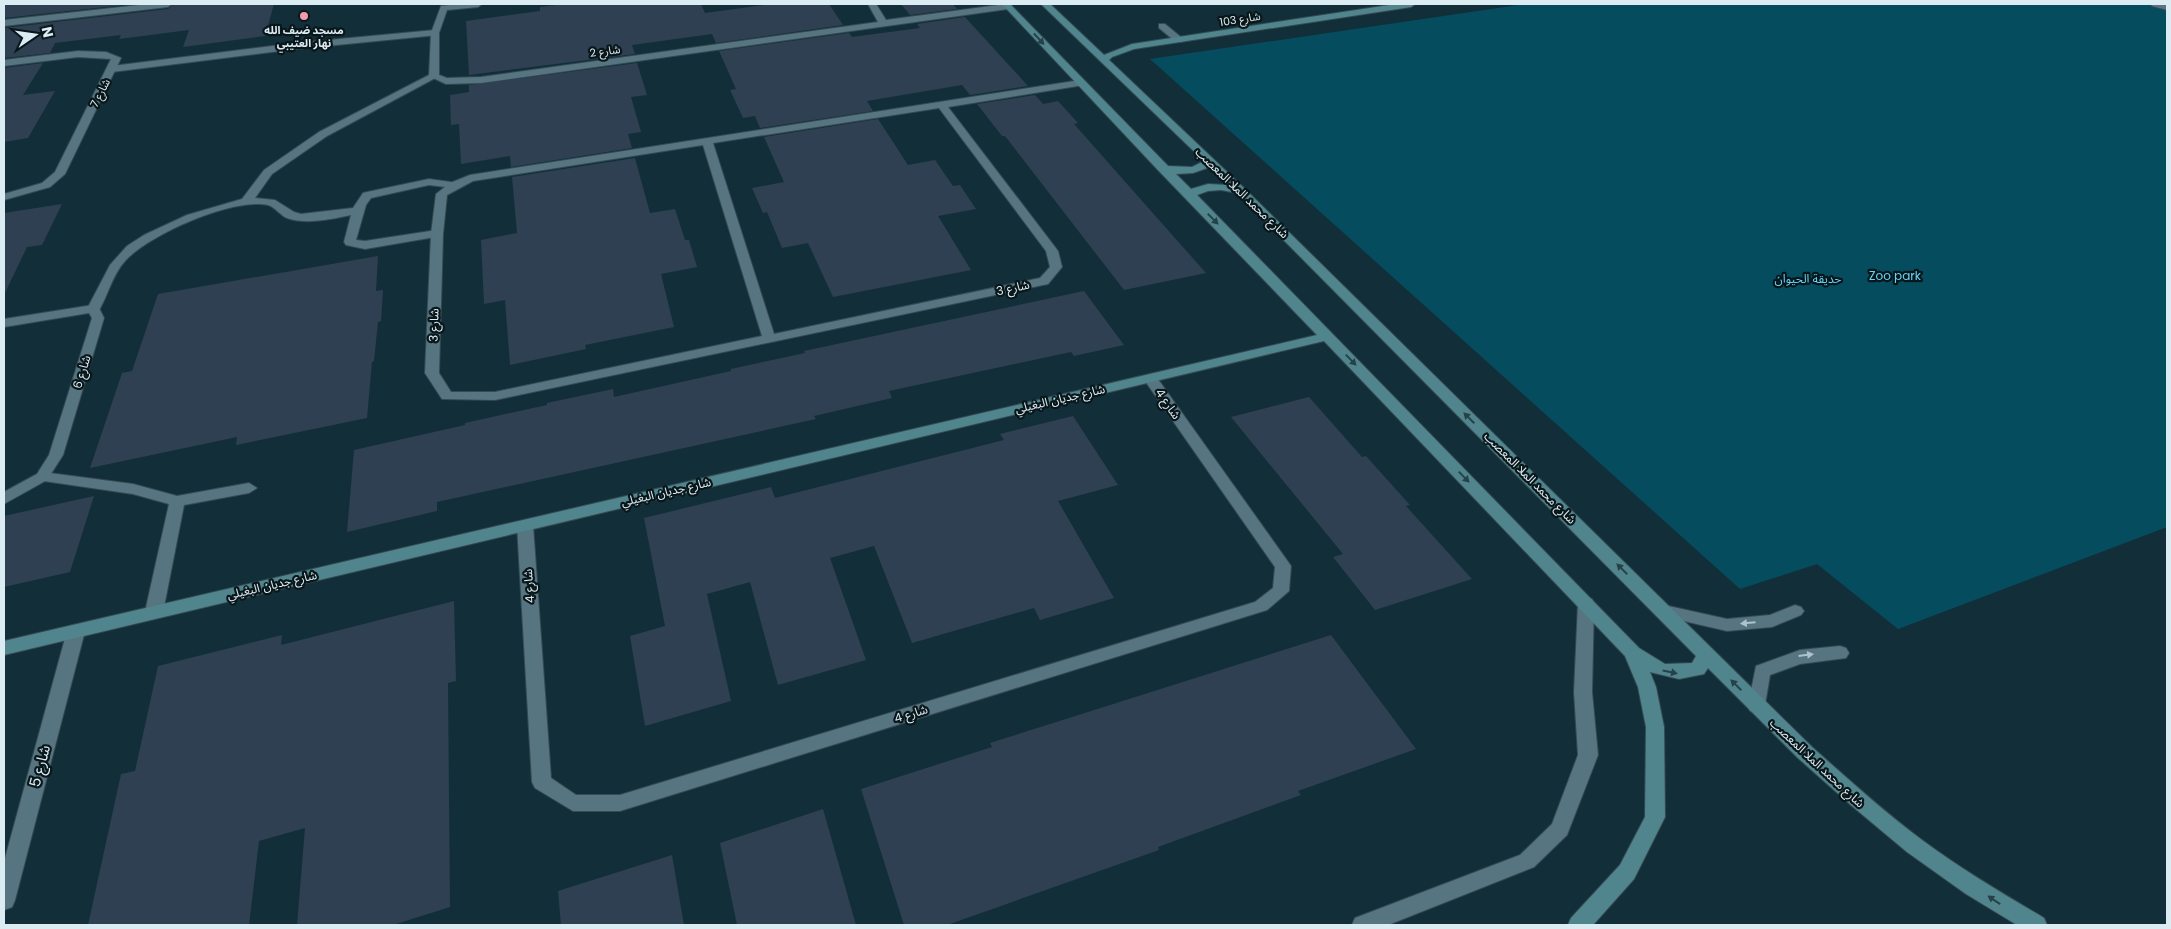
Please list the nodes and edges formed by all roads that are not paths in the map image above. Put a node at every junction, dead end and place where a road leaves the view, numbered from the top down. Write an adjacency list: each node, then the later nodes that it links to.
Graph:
1 (168, 4): 11 (street)
2 (478, 4): 8 (street)
3 (872, 4): 10 (street)
4 (1045, 4): 15 (street, شارع محمد الملا المعصب)
5 (1411, 4): 14 (street, شارع 103)
6 (2155, 4): 9 (street)
7 (1007, 5): 10 (street, شارع 2); 21 (street, one-way to 21)
8 (440, 6): 13 (street)
9 (2167, 8)
10 (883, 22): 20 (street, شارع 2)
11 (4, 23)
12 (1162, 26): 14 (street)
13 (435, 33): 19 (street); 20 (street)
14 (1179, 40): 16 (street, شارع 103)
15 (1087, 44): 16 (street, شارع 103); 17 (street, شارع محمد الملا المعصب)
16 (1132, 47): 17 (street, شارع 103)
17 (1104, 61): 24 (street, شارع محمد الملا المعصب)
18 (4, 63): 19 (street, شارع 7)
19 (112, 69): 29 (street, شارع 7)
20 (434, 76): 30 (street)
21 (1081, 83): 22 (street); 25 (street)
22 (942, 106): 23 (street); 36 (street, شارع 3)
23 (708, 143): 26 (street); 36 (street)
24 (1210, 162): 25 (street); 27 (street, شارع محمد الملا المعصب)
25 (1161, 167): 28 (street)
26 (454, 185): 31 (street); 32 (street, شارع 3)
27 (1240, 191): 28 (street); 44 (street, شارع محمد الملا المعصب, one-way to 27)
28 (1189, 195): 35 (street, one-way to 35)
29 (4, 197)
30 (246, 202): 31 (street); 33 (street)
31 (358, 211): 32 (street)
32 (437, 234): 36 (street, شارع 3)
33 (93, 309): 34 (street); 38 (street, شارع 6)
34 (4, 323)
35 (1328, 336): 37 (street, شارع جديان البغيلي); 43 (street, one-way to 43)
36 (769, 339)
37 (1150, 378): 42 (street, شارع جديان البغيلي); 42 (street, شارع 4)
38 (42, 477): 40 (street, شارع 6); 41 (street)
39 (249, 488): 41 (street)
40 (4, 499)
41 (176, 502): 45 (street)
42 (525, 525): 45 (street, شارع جديان البغيلي)
43 (1586, 603): 49 (street); 54 (street)
44 (1664, 611): 46 (street, one-way to 44); 51 (street, شارع محمد الملا المعصب)
45 (154, 612): 47 (street, شارع جديان البغيلي)
46 (1795, 612)
47 (76, 631): 48 (street, شارع جديان البغيلي); 53 (street, شارع 5)
48 (4, 648)
49 (1632, 652): 51 (street, one-way to 51); 55 (street)
50 (1840, 653): 52 (street, one-way to 50)
51 (1706, 655): 52 (street, شارع محمد الملا المعصب, one-way to 51)
52 (1757, 706): 56 (street, شارع محمد الملا المعصب, one-way to 52)
53 (4, 900)
54 (1363, 925)
55 (1579, 925)
56 (2036, 925)

